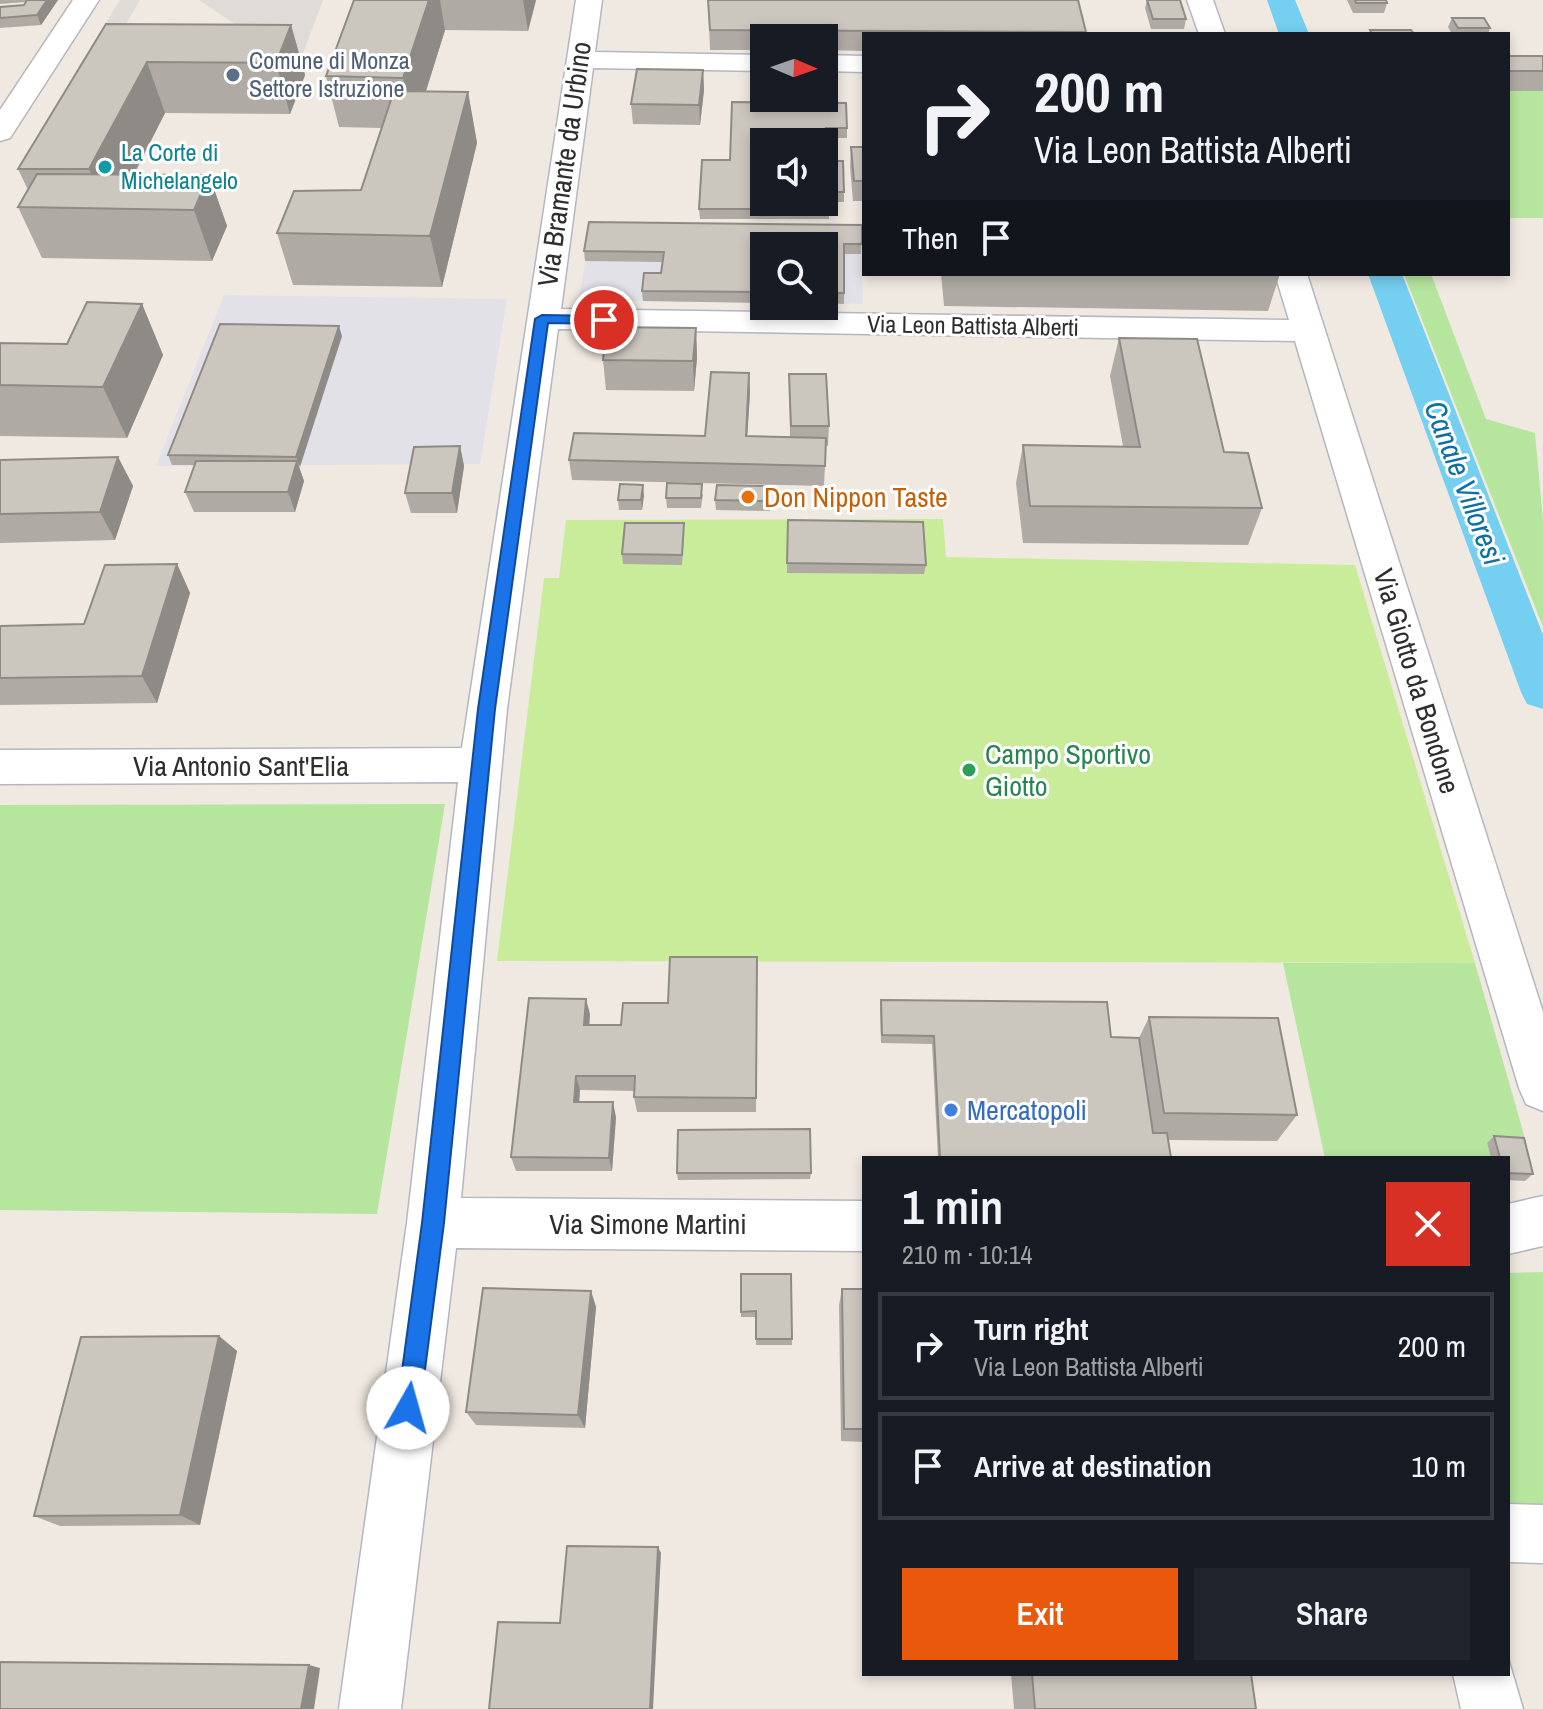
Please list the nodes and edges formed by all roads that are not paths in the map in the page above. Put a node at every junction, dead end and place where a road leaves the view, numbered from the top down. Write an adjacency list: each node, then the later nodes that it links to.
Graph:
1 (86, 0): 9 (street)
2 (589, 0): 5 (street, Via Bramante da Urbino)
3 (1200, 0): 4 (street)
4 (1211, 32)
5 (579, 60): 6 (street); 11 (street, Via Bramante da Urbino)
6 (750, 63)
7 (838, 63): 8 (street)
8 (862, 64)
9 (0, 132)
10 (1292, 276): 12 (street, Via Giotto da Bondone)
11 (542, 319): 12 (street, Via Leon Battista Alberti); 13 (street, Via Bramante da Urbino)
12 (1309, 331): 15 (street, Via Giotto da Bondone)
13 (482, 765): 14 (street, Via Antonio Sant'Elia); 17 (street, Via Bramante da Urbino)
14 (0, 767)
15 (1543, 1088)
16 (1543, 1221): 19 (street)
17 (433, 1223): 18 (street, Via Simone Martini); 23 (street, Via Bramante da Urbino)
18 (862, 1226)
19 (1510, 1229)
20 (1510, 1533): 21 (street)
21 (1543, 1534)
22 (1484, 1676): 24 (street)
23 (370, 1709)
24 (1492, 1709)

